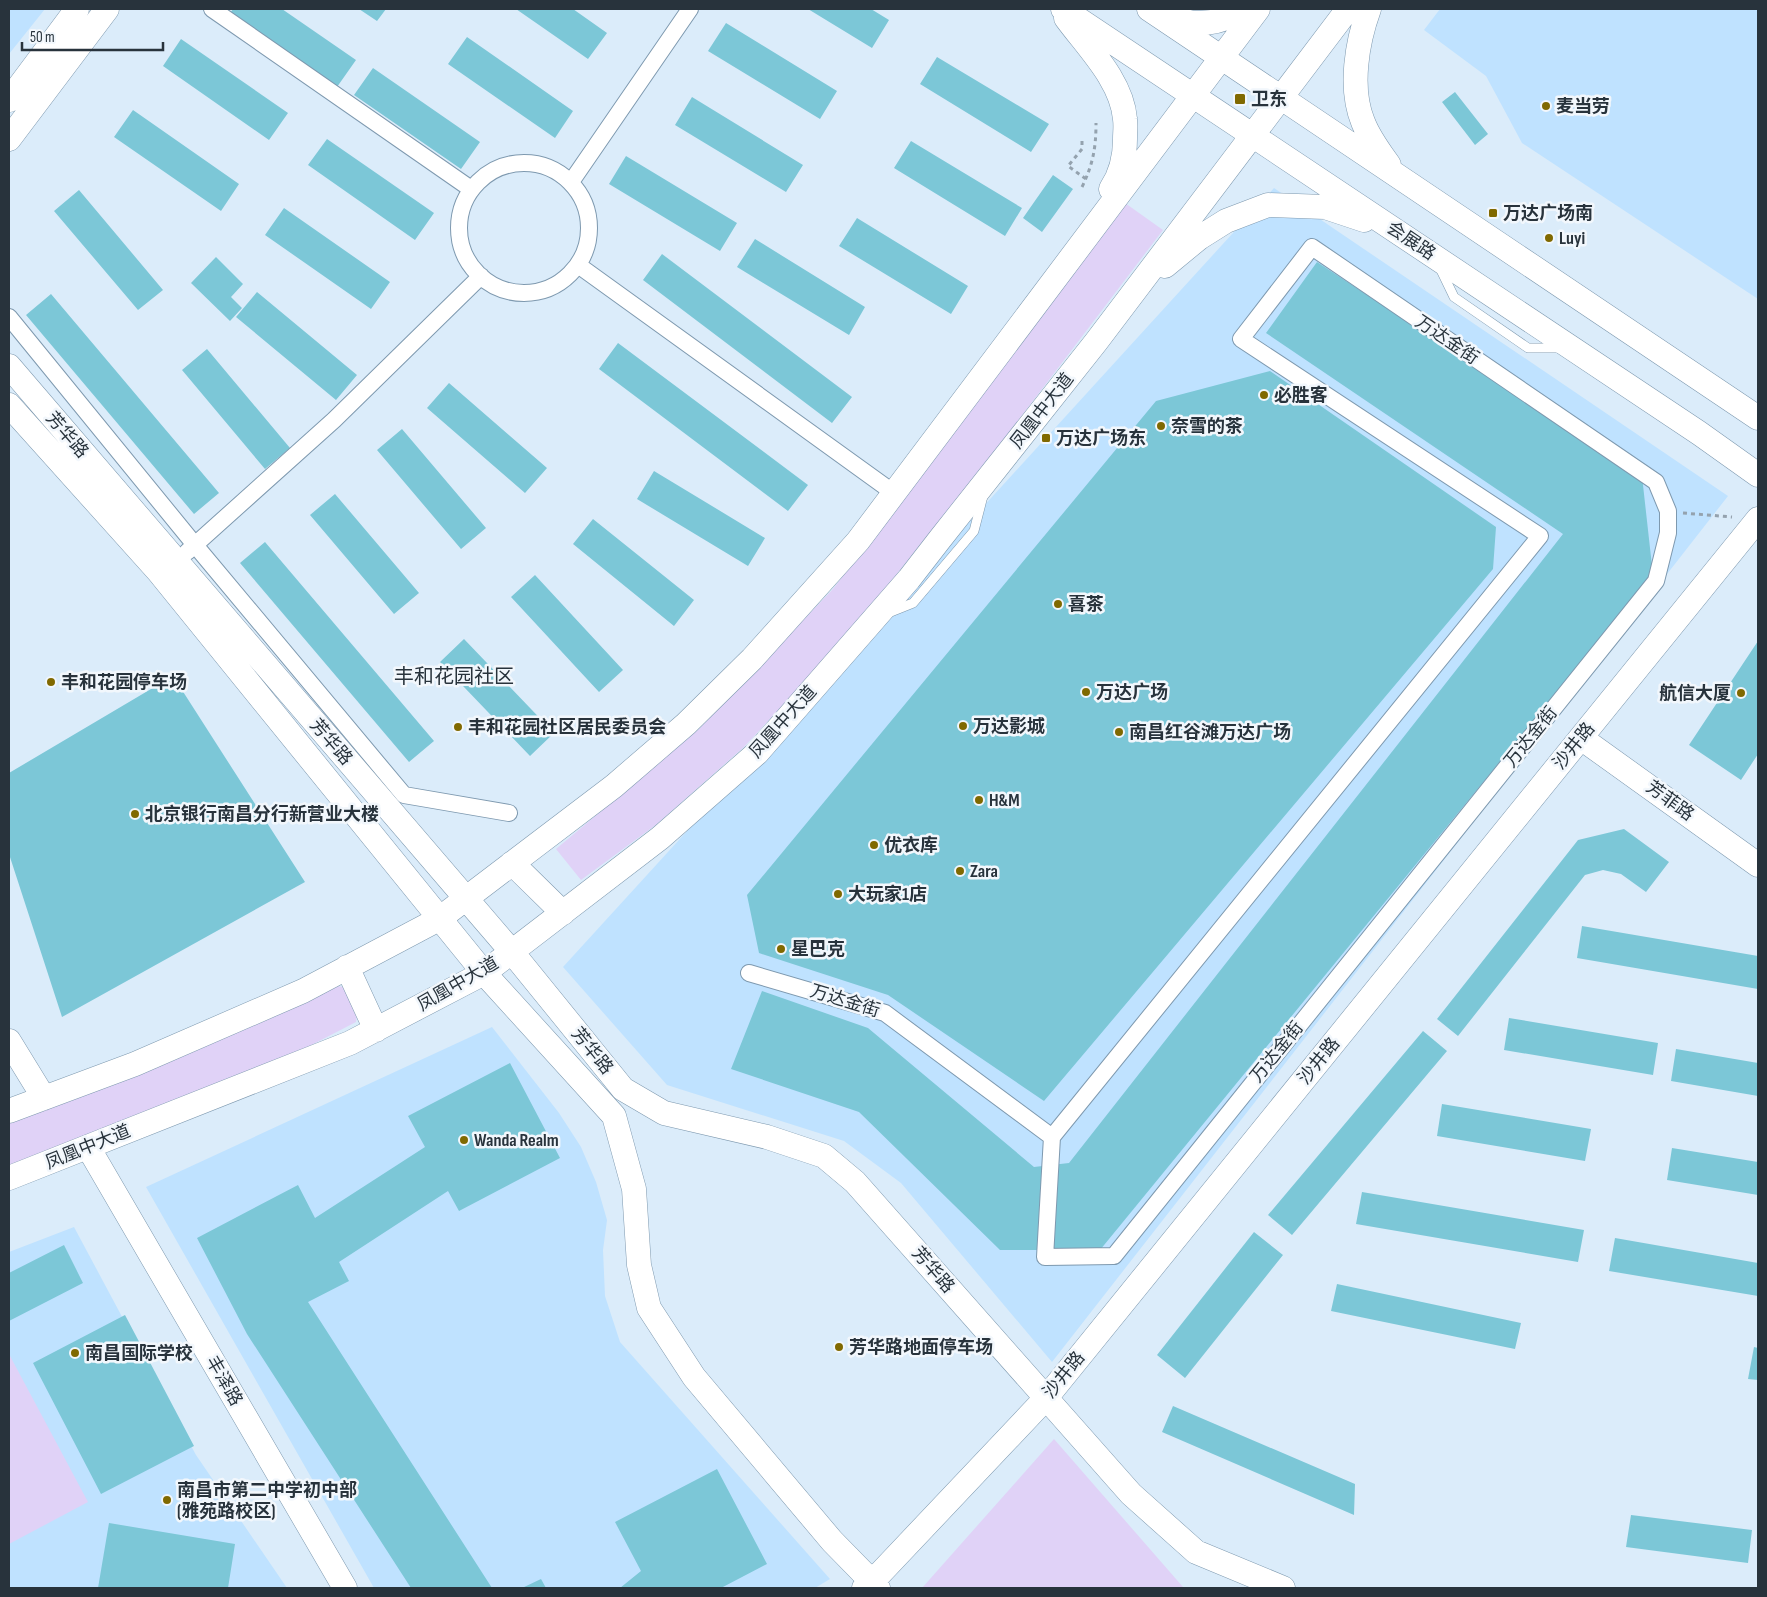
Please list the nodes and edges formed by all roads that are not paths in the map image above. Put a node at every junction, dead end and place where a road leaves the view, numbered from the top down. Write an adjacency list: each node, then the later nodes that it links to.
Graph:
1 (77, 9): 15 (main road)
2 (107, 9): 17 (main road)
3 (212, 9): 20 (street)
4 (690, 9): 19 (street)
5 (1061, 9): 13 (main road, 会展路); 24 (main road)
6 (1148, 9): 12 (main road)
7 (1156, 9): 8 (main road)
8 (1245, 9)
9 (1258, 9): 12 (main road)
10 (1348, 9): 14 (main road, 凤凰中大道)
11 (1369, 9): 18 (main road)
12 (1221, 57): 13 (main road); 14 (main road)
13 (1192, 95): 16 (main road, 会展路); 24 (main road)
14 (1280, 97): 16 (main road, 凤凰中大道); 18 (main road)
15 (9, 100)
16 (1252, 135): 21 (main road, 会展路); 25 (main road, 凤凰中大道)
17 (9, 139)
18 (1395, 175): 29 (main road)
19 (571, 182): 20 (street); 22 (street)
20 (471, 190): 23 (street)
21 (1404, 236): 25 (main road); 30 (main road, 会展路)
22 (578, 265): 23 (street); 31 (street)
23 (481, 276): 33 (street)
24 (1048, 287): 31 (main road)
25 (1135, 291): 40 (main road, 凤凰中大道)
26 (9, 317): 33 (street)
27 (9, 366): 34 (main road, 芳华路)
28 (9, 405): 41 (main road, 芳华路)
29 (1758, 418)
30 (1758, 475)
31 (894, 492): 37 (main road)
32 (1748, 518): 35 (main road, 沙井路)
33 (195, 545): 34 (street); 36 (street)
34 (176, 562): 39 (main road, 芳华路)
35 (1581, 738): 38 (main road, 芳菲路); 53 (main road, 沙井路)
36 (509, 813)
37 (512, 863): 39 (main road); 40 (main road)
38 (1758, 865)
39 (466, 899): 41 (main road); 42 (main road, 芳华路)
40 (563, 913): 42 (main road, 凤凰中大道)
41 (440, 919): 43 (main road); 44 (main road, 芳华路)
42 (512, 952): 44 (main road, 凤凰中大道); 53 (main road, 芳华路)
43 (347, 967): 46 (main road); 48 (main road)
44 (484, 973): 46 (main road, 凤凰中大道); 54 (main road, 芳华路)
45 (749, 973): 50 (street, 万达金街)
46 (376, 1030): 51 (main road, 凤凰中大道)
47 (9, 1041): 48 (main road)
48 (44, 1098): 49 (main road)
49 (9, 1111)
50 (1052, 1137): 50 (street, 万达金街)
51 (88, 1147): 52 (main road, 凤凰中大道); 55 (main road, 丰泽路)
52 (9, 1178)
53 (1046, 1398): 54 (main road, 沙井路); 56 (main road, 芳华路)
54 (871, 1586)
55 (345, 1588)
56 (1283, 1588)

